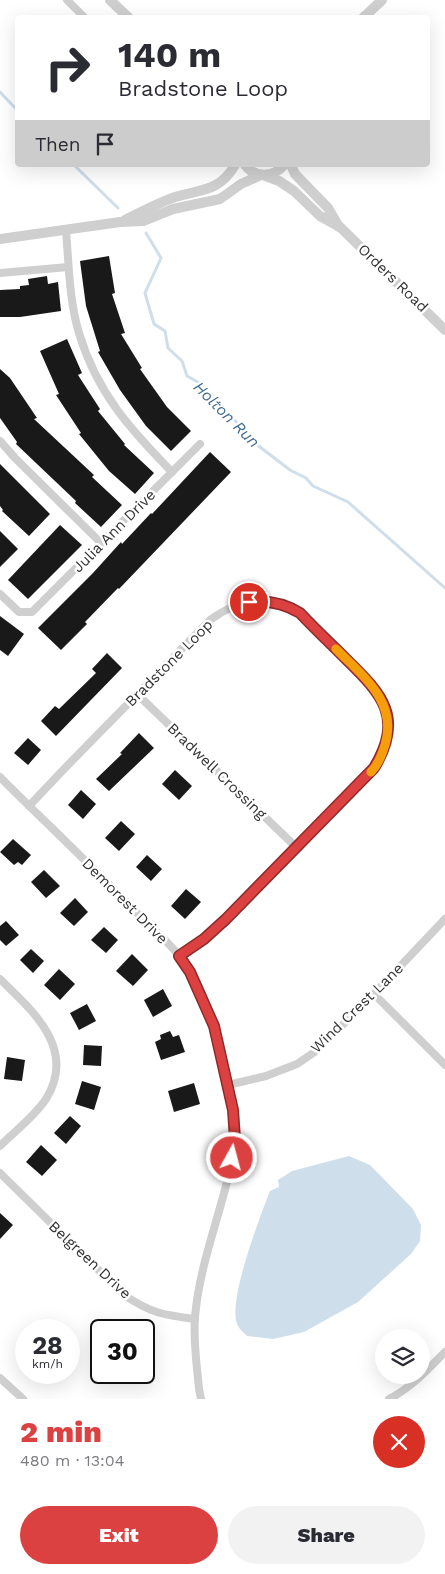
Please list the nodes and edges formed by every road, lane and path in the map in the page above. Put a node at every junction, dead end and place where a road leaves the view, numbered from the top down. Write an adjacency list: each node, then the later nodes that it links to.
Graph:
1 (67, 0): 4 (street)
2 (109, 0): 5 (street); 6 (street)
3 (384, 0): 7 (street); 8 (street)
4 (82, 15)
5 (122, 15)
6 (126, 15)
7 (366, 15)
8 (373, 15)
9 (234, 167): 14 (street)
10 (246, 167): 13 (street, Orders Road)
11 (282, 167): 13 (street)
12 (292, 167): 15 (street, Orders Road)
13 (262, 175): 14 (street); 15 (street, Orders Road)
14 (120, 222): 16 (street)
15 (340, 227): 20 (street, Orders Road)
16 (66, 231): 17 (street); 18 (street)
17 (0, 239)
18 (68, 267): 19 (street); 23 (street)
19 (0, 273)
20 (445, 330)
21 (0, 441): 24 (street)
22 (200, 444): 23 (street, Julia Ann Drive)
23 (172, 472): 24 (street, Julia Ann Drive)
24 (102, 544): 25 (street, Julia Ann Drive)
25 (0, 594)
26 (137, 694): 28 (street, Bradstone Loop); 29 (street, Bradwell Crossing); 29 (street, Bradstone Loop)
27 (0, 778): 28 (street, Demorest Drive)
28 (29, 806): 31 (street, Demorest Drive)
29 (296, 847): 31 (street, Bradstone Loop)
30 (445, 920): 33 (street, Wind Crest Lane)
31 (179, 956): 35 (street, Demorest Drive)
32 (0, 979): 36 (street)
33 (374, 994): 34 (street); 35 (street, Wind Crest Lane)
34 (445, 1065)
35 (228, 1084): 38 (street, Demorest Drive)
36 (0, 1146)
37 (0, 1173): 38 (street, Belgreen Drive)
38 (195, 1319): 42 (street, Demorest Drive)
39 (445, 1352): 43 (street)
40 (0, 1378): 41 (street)
41 (23, 1399)
42 (201, 1399)
43 (389, 1399)

